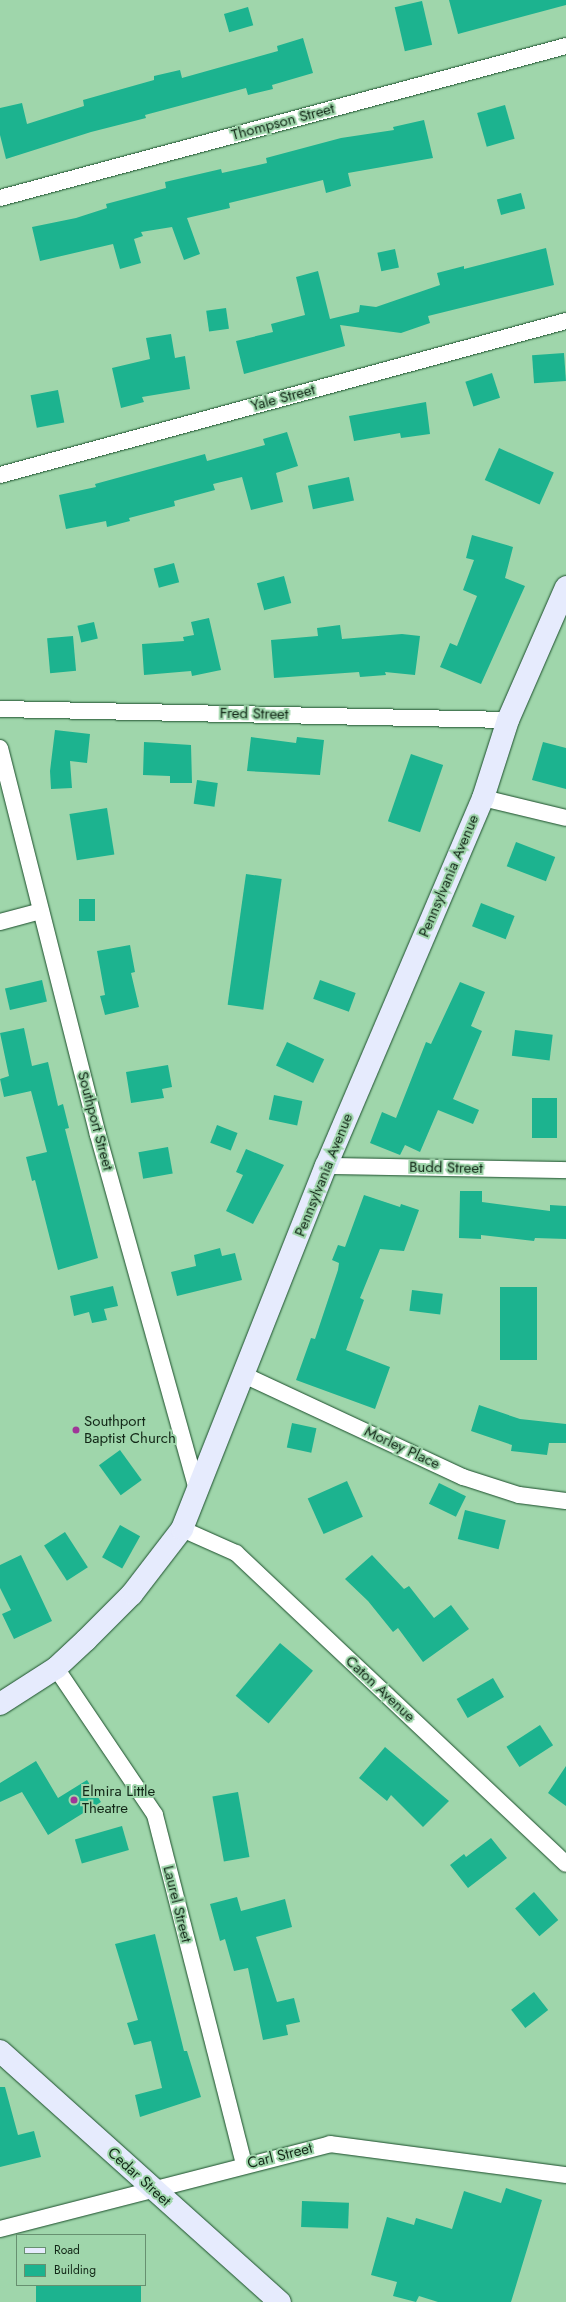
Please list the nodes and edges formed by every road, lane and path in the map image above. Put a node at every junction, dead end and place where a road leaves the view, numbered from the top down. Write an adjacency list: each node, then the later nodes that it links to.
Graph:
1 (566, 46): 2 (street, Thompson Street)
2 (0, 198)
3 (566, 321): 4 (street, Yale Street)
4 (0, 475)
5 (566, 587): 7 (main road, Pennsylvania Avenue)
6 (0, 709): 7 (street, Fred Street)
7 (508, 720): 9 (main road, Pennsylvania Avenue)
8 (0, 748): 11 (street, Southport Street)
9 (483, 798): 10 (street); 13 (main road, Pennsylvania Avenue)
10 (566, 818)
11 (41, 911): 12 (street); 16 (street, Southport Street)
12 (0, 922)
13 (326, 1166): 14 (street, Budd Street); 15 (main road, Pennsylvania Avenue)
14 (566, 1170)
15 (244, 1375): 16 (main road, Pennsylvania Avenue); 17 (street, Morley Place)
16 (198, 1493): 18 (main road, Pennsylvania Avenue)
17 (566, 1501)
18 (182, 1529): 19 (main road, Pennsylvania Avenue); 21 (street, Caton Avenue)
19 (56, 1668): 20 (main road, Pennsylvania Avenue); 23 (street, Laurel Street)
20 (0, 1704)
21 (566, 1864)
22 (0, 2051): 25 (main road, Cedar Street)
23 (244, 2165): 24 (street, Carl Street); 25 (street, Carl Street)
24 (566, 2175)
25 (153, 2190): 26 (street, Carl Street); 27 (main road, Cedar Street)
26 (0, 2229)
27 (280, 2302)

